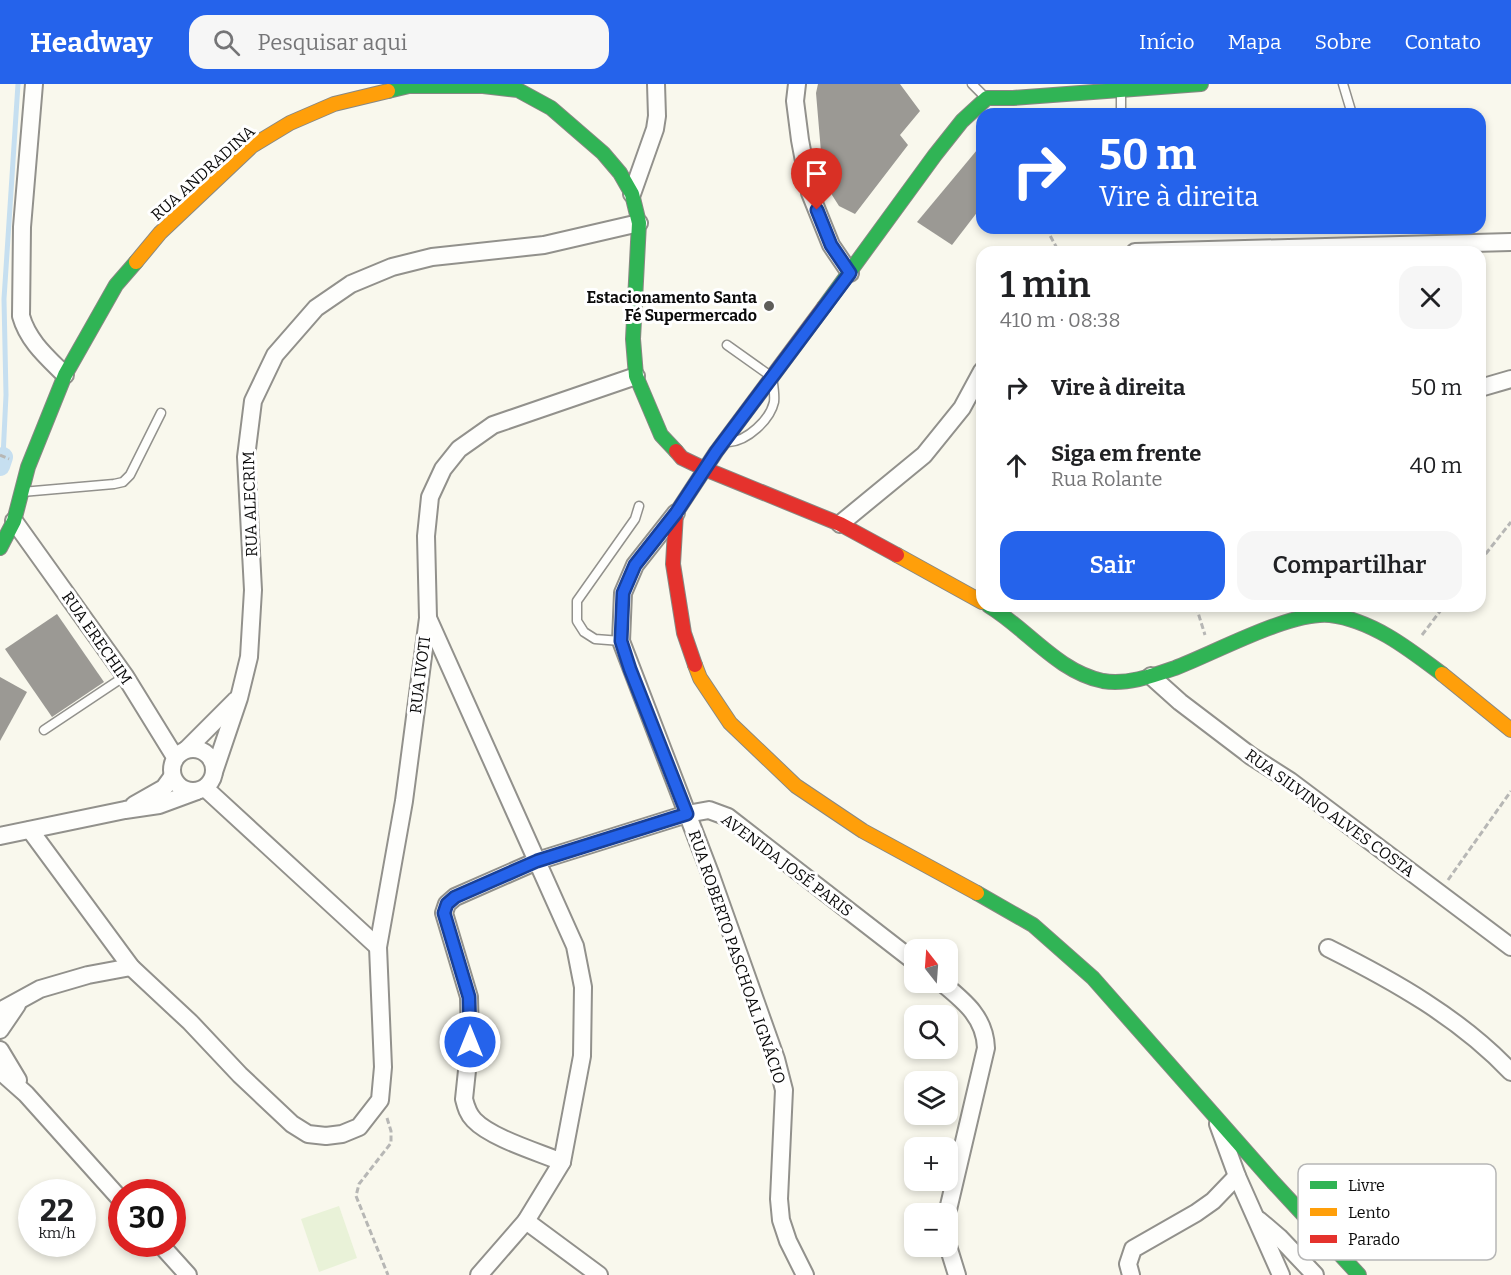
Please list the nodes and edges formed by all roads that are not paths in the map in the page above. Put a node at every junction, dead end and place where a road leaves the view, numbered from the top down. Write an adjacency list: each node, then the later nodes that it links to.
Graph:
1 (34, 84): 21 (street)
2 (656, 84): 15 (street)
3 (797, 84): 19 (street)
4 (972, 84): 10 (lane)
5 (1002, 84): 10 (street)
6 (1201, 84): 9 (main road)
7 (1343, 84): 13 (lane)
8 (483, 85): 15 (main road, RUA ANDRADINA); 21 (main road, RUA ANDRADINA)
9 (1121, 90): 10 (main road); 12 (lane)
10 (987, 98): 11 (main road)
11 (977, 108)
12 (1121, 108)
13 (1350, 108)
14 (976, 109): 19 (main road)
15 (632, 194): 16 (main road, RUA ANDRADINA)
16 (639, 223): 22 (main road, RUA ANDRADINA); 43 (street, RUA ALECRIM)
17 (1511, 242): 18 (street)
18 (1361, 246)
19 (850, 273): 23 (main road)
20 (727, 345): 23 (lane)
21 (65, 375): 30 (main road, RUA ANDRADINA)
22 (636, 376): 29 (main road, RUA ANDRADINA); 39 (street, RUA IVOTI)
23 (772, 377): 28 (main road); 28 (lane)
24 (1511, 379): 26 (street)
25 (976, 383): 35 (street)
26 (1486, 386)
27 (161, 413): 30 (lane)
28 (722, 443): 29 (main road)
29 (705, 469): 33 (main road); 35 (main road, RUA ANDRADINA)
30 (22, 492): 34 (main road, RUA ANDRADINA)
31 (639, 506): 40 (lane)
32 (0, 511): 34 (main road)
33 (676, 513): 40 (street); 68 (main road)
34 (14, 521): 36 (main road, RUA ANDRADINA); 41 (street, RUA ERECHIM)
35 (840, 524): 37 (main road, RUA ANDRADINA)
36 (0, 548)
37 (976, 599)
38 (1002, 612): 42 (main road)
39 (428, 618): 54 (street); 55 (street, RUA IVOTI)
40 (621, 641): 51 (street)
41 (125, 676): 44 (lane); 46 (street, RUA ERECHIM)
42 (1151, 676): 45 (main road); 56 (street, RUA SILVINO ALVES COSTA)
43 (239, 698): 46 (street); 47 (street, RUA ALECRIM)
44 (44, 730)
45 (1511, 730)
46 (181, 753): 47 (street); 48 (street)
47 (214, 772): 49 (street)
48 (172, 777): 49 (street); 50 (street)
49 (201, 790): 50 (street); 55 (street)
50 (125, 810): 52 (street)
51 (687, 814): 54 (street, AVENIDA JOSÉ PARIS); 58 (street, AVENIDA JOSÉ PARIS); 84 (street, RUA ROBERTO PASCHOAL IGNÁCIO)
52 (30, 830): 53 (street); 59 (street)
53 (0, 836)
54 (537, 861): 69 (street); 69 (street, AVENIDA JOSÉ PARIS)
55 (378, 947): 59 (street, RUA IVOTI)
56 (1511, 947)
57 (1328, 948): 66 (street)
58 (904, 953)
59 (131, 967): 61 (street)
60 (953, 993): 72 (street)
61 (22, 1000): 62 (street); 63 (street)
62 (0, 1011)
63 (0, 1030)
64 (0, 1050): 67 (street)
65 (0, 1071): 67 (street)
66 (1511, 1072)
67 (26, 1094): 71 (street)
68 (1214, 1115): 70 (street); 73 (main road)
69 (562, 1162): 75 (street)
70 (1237, 1176): 74 (street); 86 (street)
71 (108, 1185)
72 (950, 1203)
73 (1298, 1208)
74 (1256, 1218): 78 (street); 87 (street)
75 (526, 1221): 82 (street); 83 (street)
76 (171, 1257): 81 (street)
77 (951, 1257): 85 (street)
78 (1298, 1257)
79 (1301, 1260): 88 (street)
80 (1345, 1260): 89 (main road)
81 (188, 1275)
82 (479, 1275)
83 (599, 1275)
84 (805, 1275)
85 (957, 1275)
86 (1131, 1275)
87 (1281, 1275)
88 (1315, 1275)
89 (1359, 1275)

